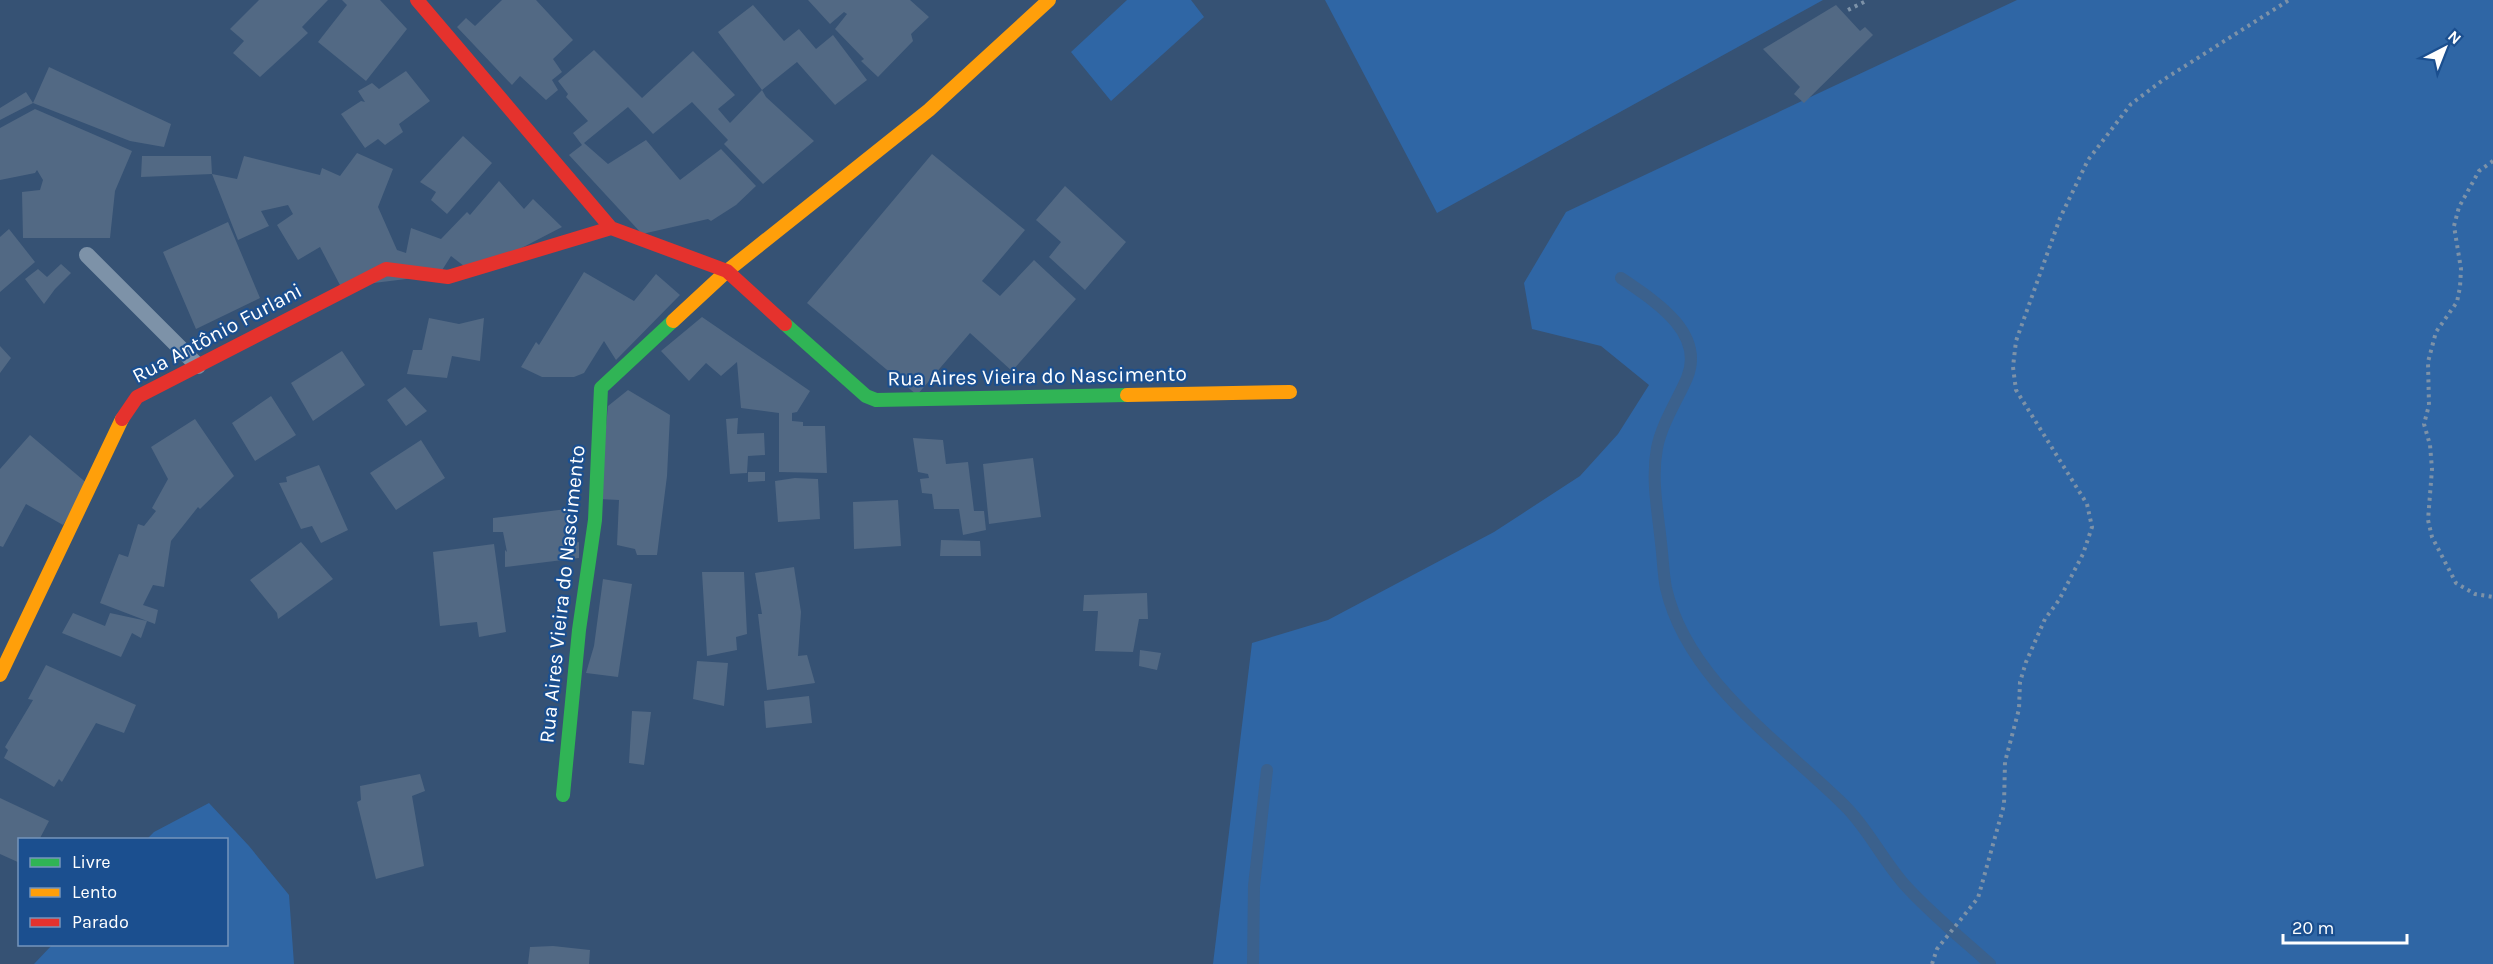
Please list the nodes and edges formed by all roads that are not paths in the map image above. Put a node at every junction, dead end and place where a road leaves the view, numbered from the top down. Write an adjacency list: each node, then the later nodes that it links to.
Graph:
1 (417, 0): 3 (street, Rua Aires Vieira do Nascimento)
2 (1049, 0): 5 (street, Rua Aires Vieira do Nascimento)
3 (610, 228): 5 (street, Rua Aires Vieira do Nascimento); 6 (street, Rua Antônio Furlani)
4 (87, 255): 6 (lane)
5 (727, 271): 7 (street, Rua Aires Vieira do Nascimento); 9 (street, Rua Aires Vieira do Nascimento)
6 (198, 366): 8 (street, Rua Antônio Furlani)
7 (1290, 392)
8 (0, 675)
9 (563, 795)

